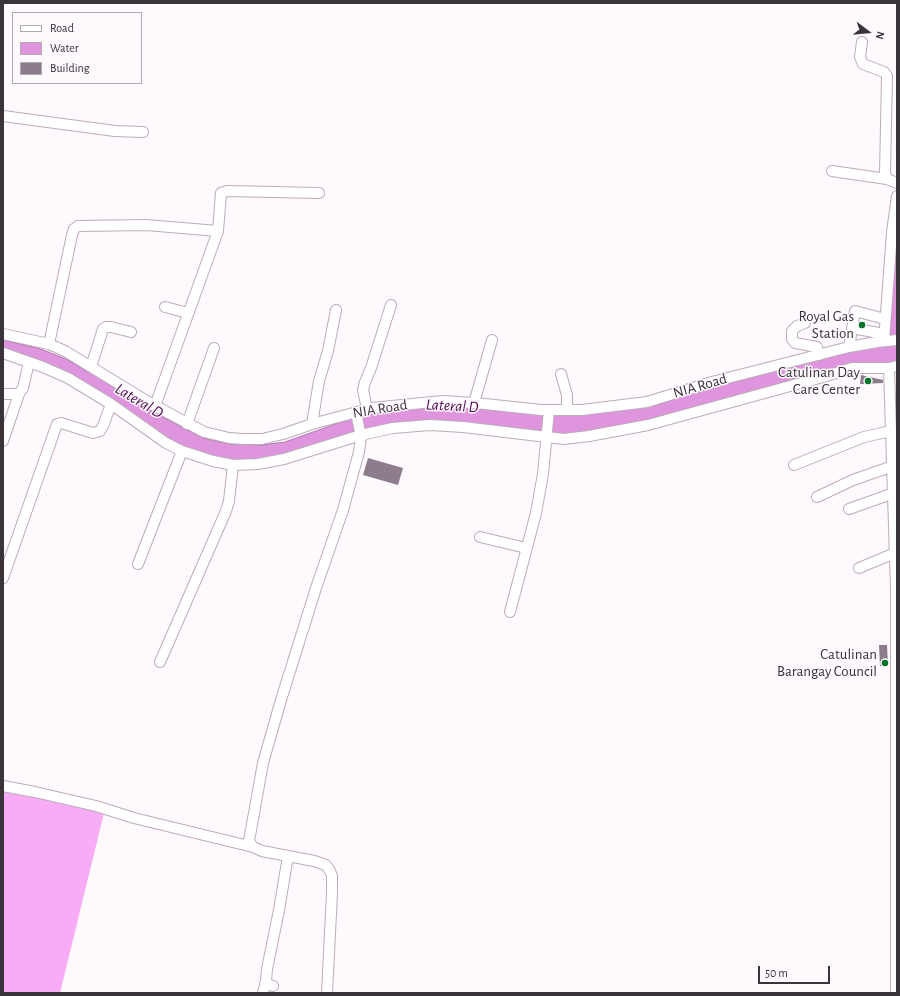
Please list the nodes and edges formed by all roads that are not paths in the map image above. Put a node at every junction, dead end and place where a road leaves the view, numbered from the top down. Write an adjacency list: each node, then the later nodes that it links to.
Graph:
1 (862, 42): 5 (street)
2 (3, 116): 3 (street)
3 (143, 132)
4 (832, 171): 5 (street)
5 (887, 179): 6 (street)
6 (897, 183)
7 (319, 194): 9 (street)
8 (897, 196): 15 (street)
9 (218, 231): 13 (street); 23 (street)
10 (391, 305): 38 (street)
11 (165, 307): 13 (street)
12 (336, 310): 43 (street)
13 (188, 313): 37 (street)
14 (870, 315): 15 (street); 17 (street); 18 (street)
15 (885, 319): 21 (street)
16 (805, 323): 28 (street)
17 (852, 328): 18 (street); 25 (street)
18 (866, 330): 21 (street); 24 (street)
19 (131, 332): 30 (street)
20 (3, 334): 23 (street, NIA Road)
21 (889, 339): 24 (street, NIA Road)
22 (492, 340): 35 (street)
23 (49, 344): 30 (street, NIA Road)
24 (862, 344): 25 (street, NIA Road)
25 (849, 346): 28 (street, NIA Road)
26 (214, 348): 42 (street)
27 (3, 353): 29 (street)
28 (819, 355): 39 (street, NIA Road)
29 (29, 362): 34 (street); 36 (street)
30 (91, 367): 37 (street, NIA Road)
31 (893, 367): 44 (street); 46 (street)
32 (561, 374): 39 (street)
33 (3, 394): 34 (street)
34 (19, 394): 47 (street)
35 (474, 403): 38 (street, NIA Road); 40 (street, NIA Road)
36 (111, 404): 48 (street); 60 (street)
37 (155, 406): 42 (street, NIA Road)
38 (367, 409): 41 (street, NIA Road)
39 (567, 410): 40 (street, NIA Road)
40 (549, 412): 46 (street)
41 (356, 414): 43 (street, NIA Road); 45 (street)
42 (187, 424): 43 (street, NIA Road)
43 (312, 424)
44 (891, 430): 50 (street); 51 (street)
45 (360, 434): 46 (street); 49 (street); 64 (street)
46 (546, 437): 56 (street)
47 (3, 441)
48 (182, 451): 49 (street); 58 (street)
49 (233, 465): 62 (street)
50 (794, 465)
51 (892, 466): 52 (street); 53 (street)
52 (817, 497)
53 (895, 500): 54 (street); 57 (street)
54 (849, 509)
55 (480, 537): 56 (street)
56 (526, 548): 61 (street)
57 (895, 553): 59 (street); 66 (street)
58 (138, 564)
59 (859, 568)
60 (3, 578)
61 (510, 612)
62 (160, 662)
63 (3, 786): 64 (street)
64 (252, 847): 65 (street)
65 (288, 856): 67 (street); 68 (street)
66 (897, 932): 69 (street)
67 (263, 993)
68 (327, 993)
69 (896, 993)

